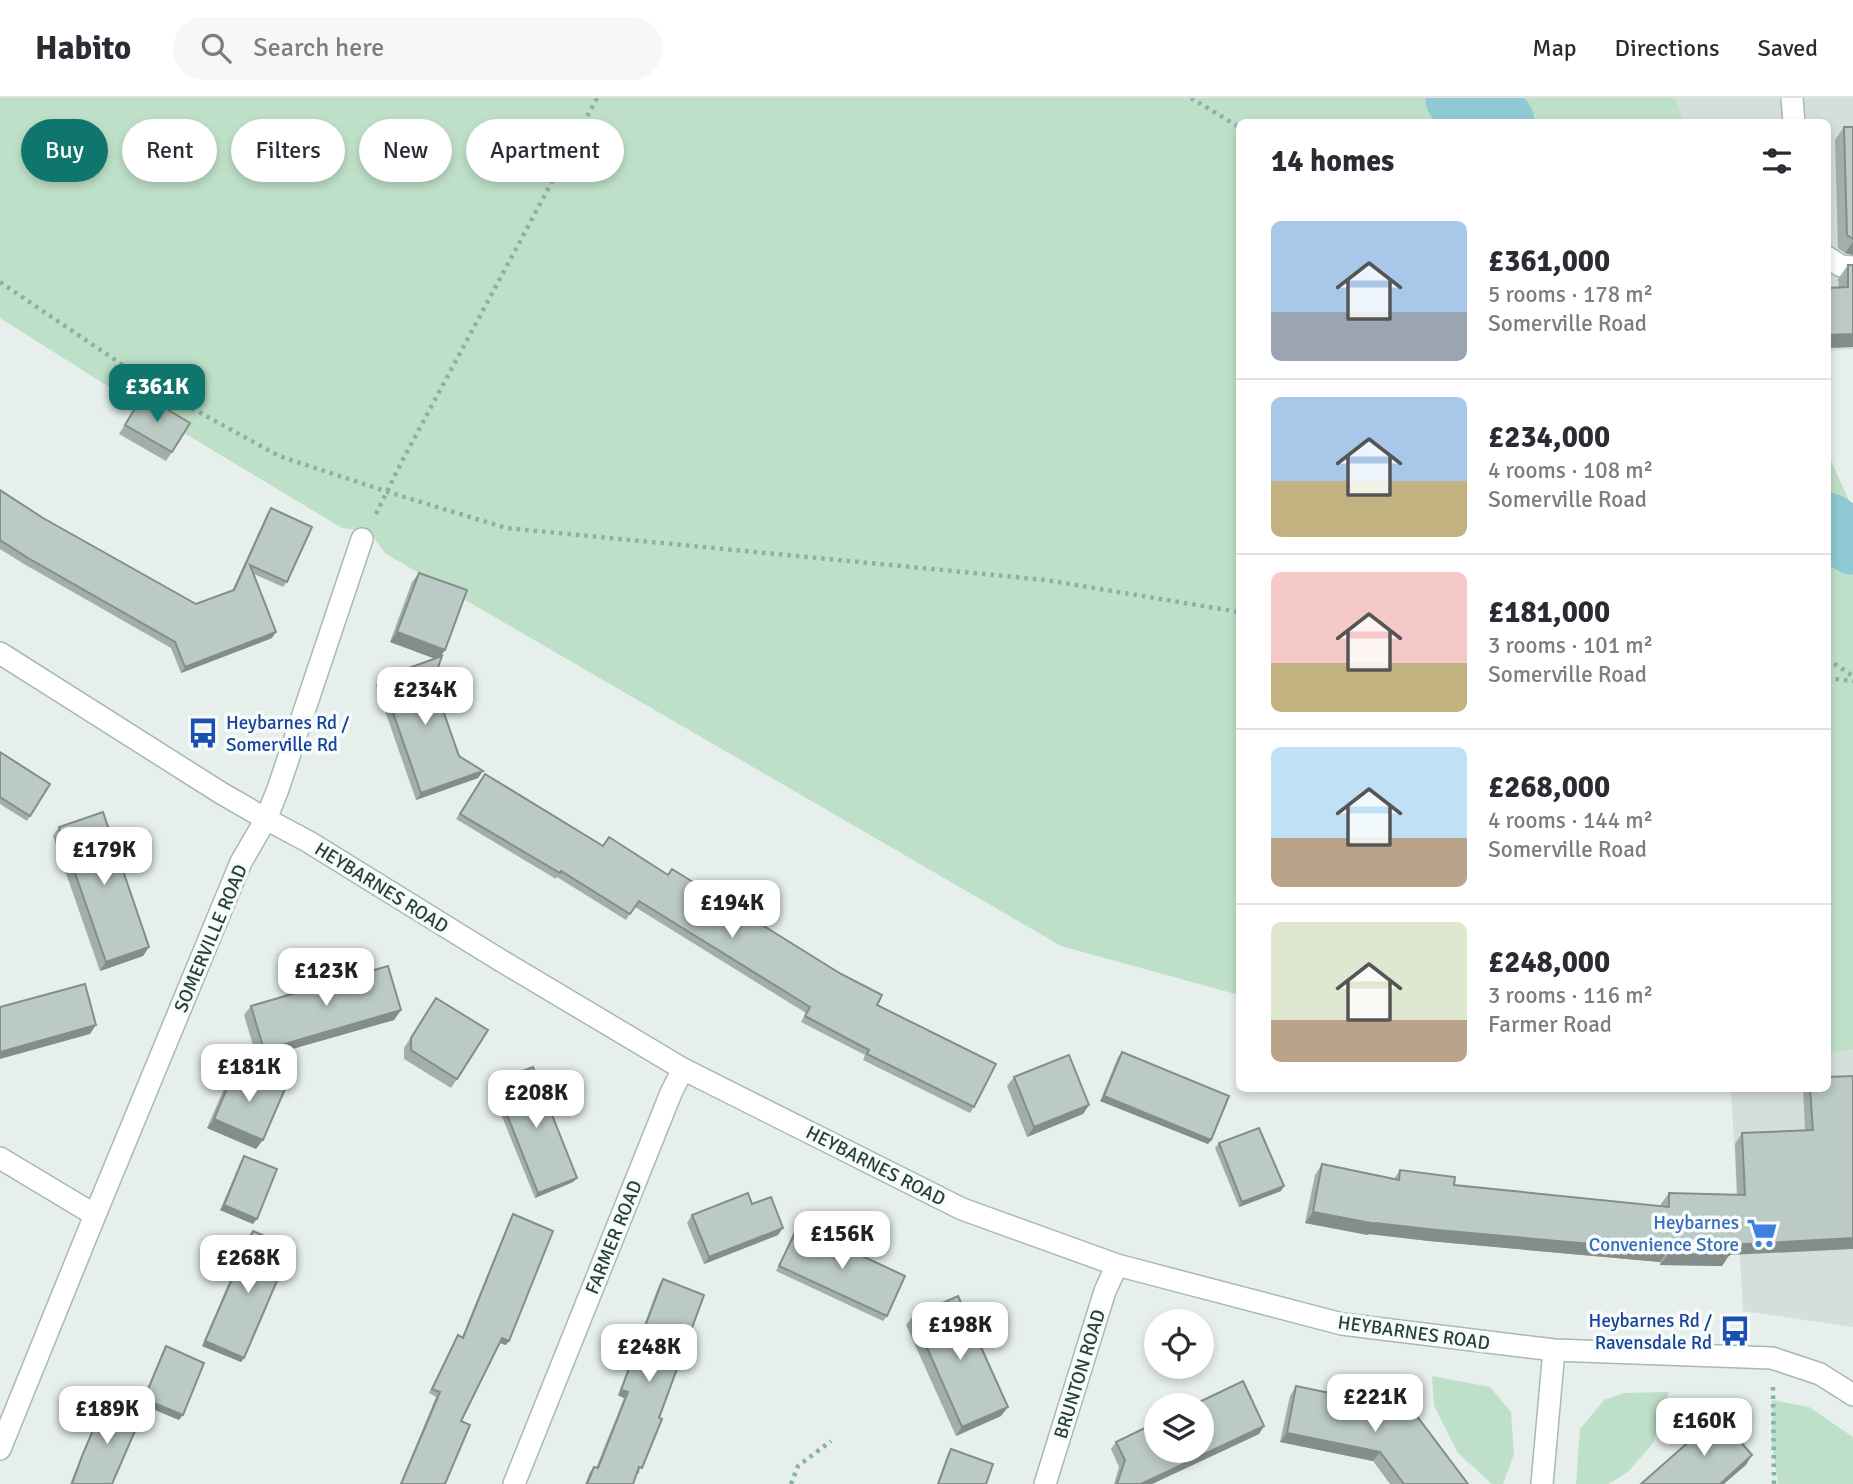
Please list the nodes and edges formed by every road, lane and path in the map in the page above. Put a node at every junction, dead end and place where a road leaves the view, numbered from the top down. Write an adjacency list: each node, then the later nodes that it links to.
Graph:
1 (597, 98): 9 (path)
2 (1191, 98): 5 (path)
3 (1792, 98): 4 (street)
4 (1794, 119)
5 (1236, 125)
6 (1831, 260): 7 (street)
7 (1853, 267)
8 (0, 282): 9 (path)
9 (387, 492): 10 (path); 11 (path)
10 (362, 539): 16 (street, SOMERVILLE ROAD)
11 (1236, 612)
12 (0, 653): 16 (street, HEYBARNES ROAD)
13 (1831, 662): 15 (path)
14 (1831, 678): 15 (path)
15 (1853, 678)
16 (266, 819): 17 (street, HEYBARNES ROAD); 19 (street, SOMERVILLE ROAD)
17 (683, 1069): 20 (street, HEYBARNES ROAD); 26 (street, FARMER ROAD)
18 (0, 1158): 19 (street)
19 (95, 1214): 25 (street, SOMERVILLE ROAD)
20 (1117, 1265): 21 (street, HEYBARNES ROAD); 28 (street, BRUNTON ROAD)
21 (1554, 1350): 22 (street, HEYBARNES ROAD); 29 (street)
22 (1772, 1358): 23 (street, HEYBARNES ROAD); 30 (path)
23 (1853, 1395)
24 (831, 1441): 27 (path)
25 (0, 1449)
26 (514, 1484)
27 (791, 1484)
28 (1045, 1484)
29 (1542, 1484)
30 (1774, 1484)

